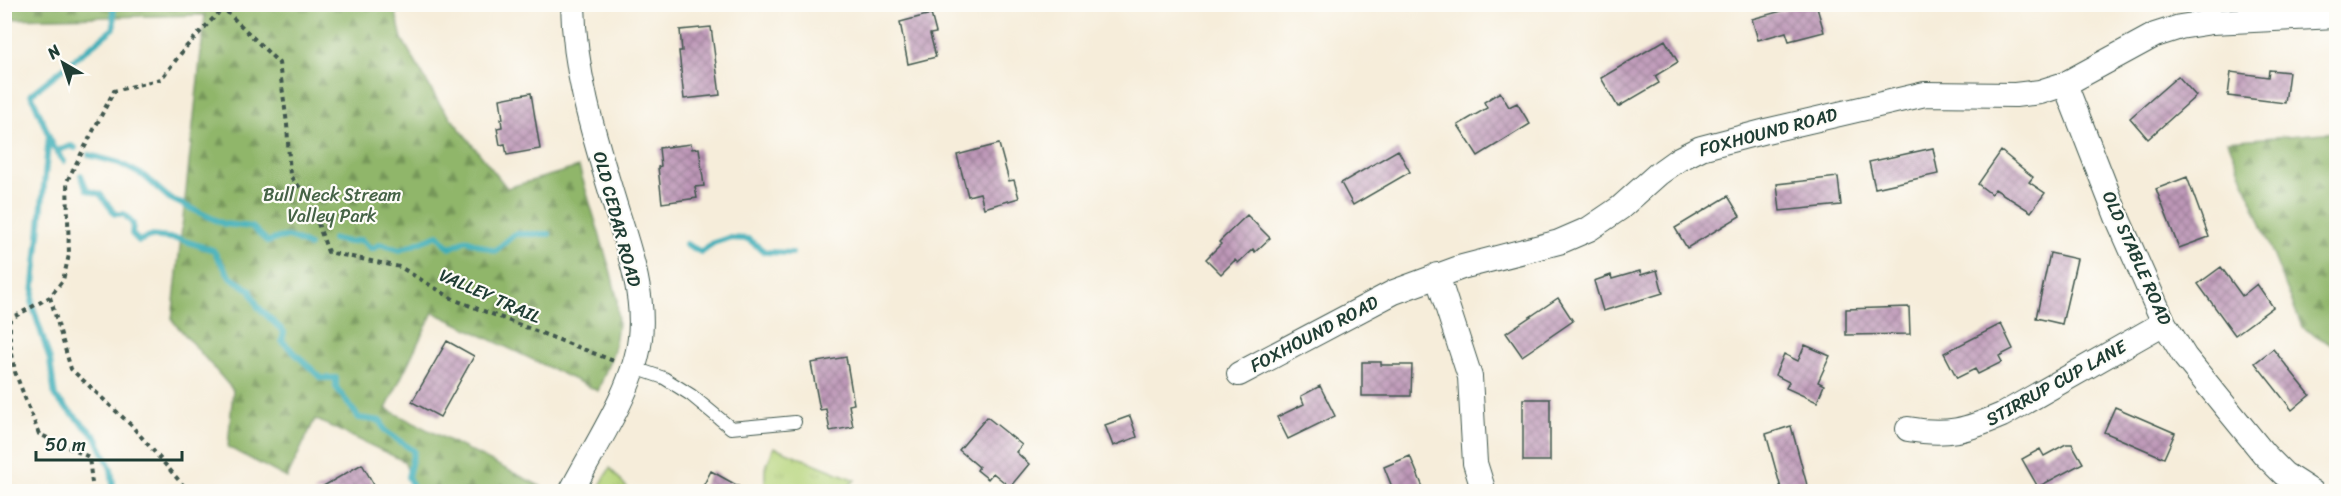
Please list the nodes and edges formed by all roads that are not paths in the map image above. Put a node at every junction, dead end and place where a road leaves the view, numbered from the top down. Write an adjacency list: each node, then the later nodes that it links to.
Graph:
1 (573, 4): 6 (street, OLD CEDAR ROAD)
2 (2337, 16): 3 (street, FOXHOUND ROAD)
3 (2065, 84): 4 (street, FOXHOUND ROAD); 5 (street, OLD STABLE ROAD)
4 (1437, 275): 7 (street, FOXHOUND ROAD); 12 (street)
5 (2164, 323): 9 (street, STIRRUP CUP LANE); 10 (street, OLD STABLE ROAD)
6 (632, 367): 8 (lane); 11 (street, OLD CEDAR ROAD)
7 (1239, 374)
8 (795, 422)
9 (1908, 429)
10 (2307, 490)
11 (571, 492)
12 (1484, 492)

